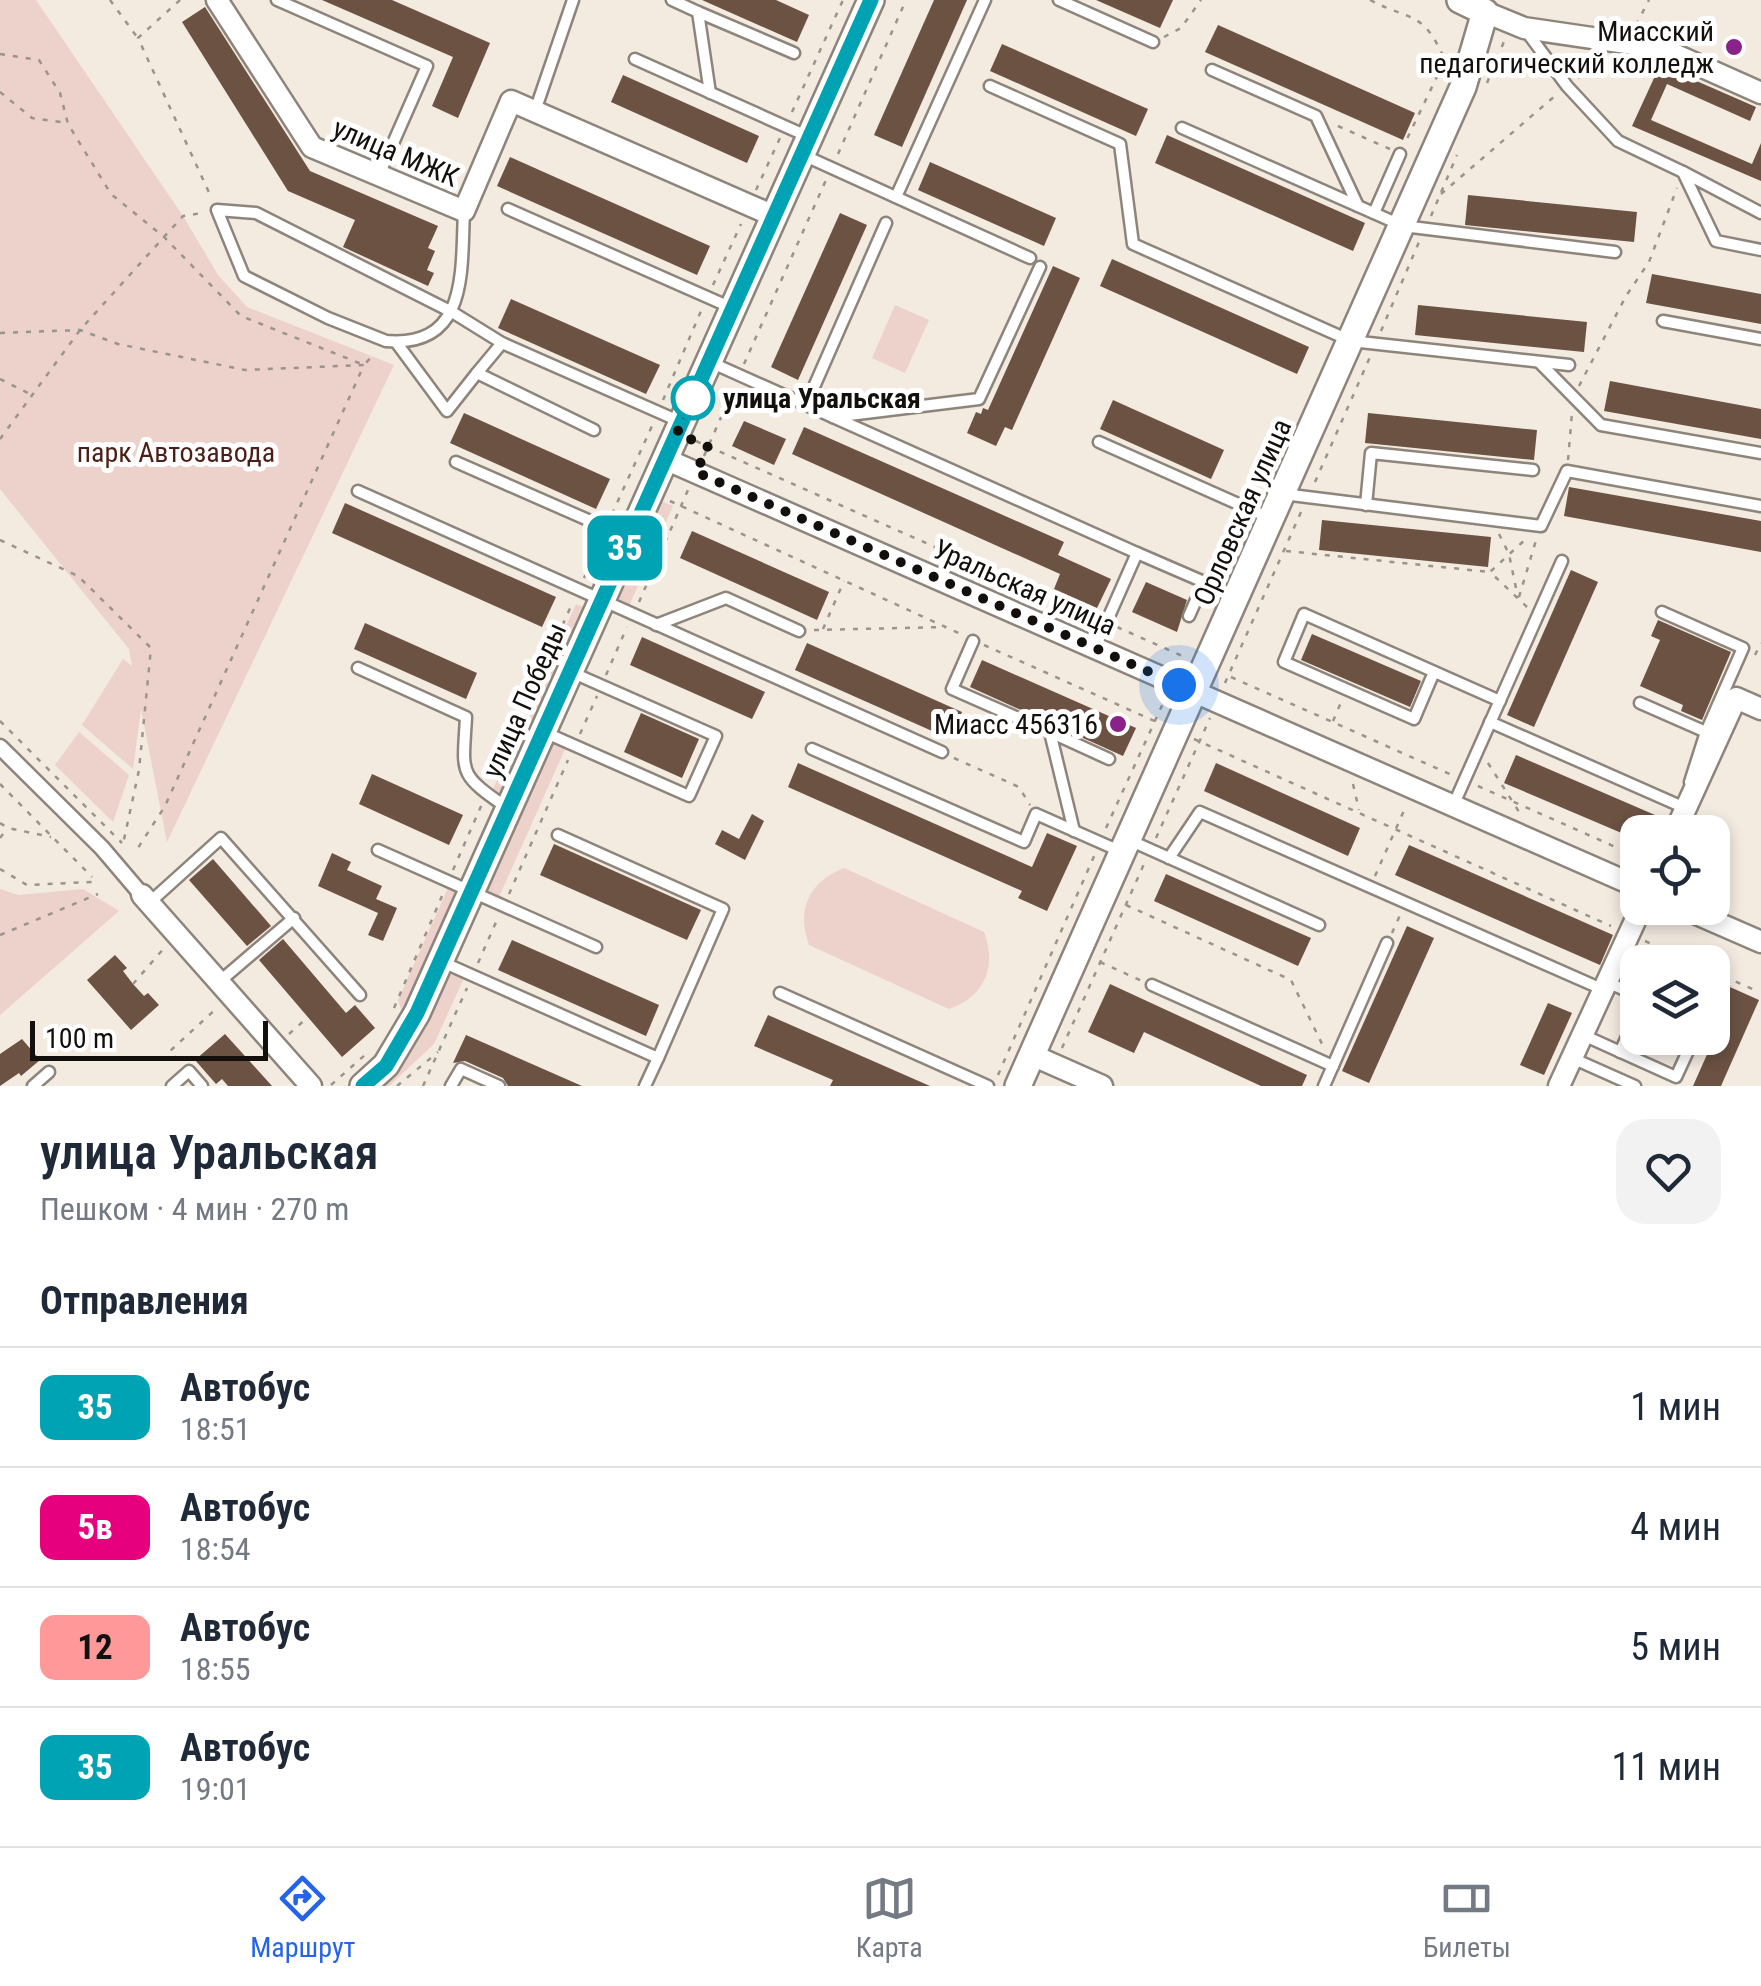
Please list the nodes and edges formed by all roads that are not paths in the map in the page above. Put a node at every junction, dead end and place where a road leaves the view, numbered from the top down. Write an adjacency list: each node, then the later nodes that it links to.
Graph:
1 (217, 0): 24 (street, улица МЖК)
2 (277, 0): 24 (lane)
3 (573, 0): 19 (lane)
4 (672, 0): 9 (lane)
5 (872, 0): 21 (street, улица Победы)
6 (984, 0): 25 (lane)
7 (1059, 0): 12 (lane)
8 (1460, 0): 10 (street)
9 (698, 12): 13 (lane); 17 (lane)
10 (1485, 12): 11 (street); 33 (street, Орловская улица)
11 (1518, 25): 18 (street); 23 (lane)
12 (1154, 42)
13 (794, 53)
14 (635, 60): 17 (lane)
15 (1212, 70): 26 (lane)
16 (990, 86): 44 (lane)
17 (710, 93): 21 (lane)
18 (1761, 93)
19 (534, 111): 28 (street, улица МЖК); 31 (street)
20 (1182, 128): 26 (lane)
21 (806, 146): 25 (lane); 31 (street, улица Победы)
22 (1400, 154): 29 (lane)
23 (1682, 172): 30 (lane); 34 (lane)
24 (379, 175): 28 (street, улица МЖК)
25 (896, 197): 36 (lane)
26 (1359, 206): 29 (lane)
27 (508, 209): 38 (lane)
28 (464, 211): 39 (lane)
29 (1374, 213): 33 (lane)
30 (1761, 213)
31 (774, 216): 38 (street, улица Победы)
32 (886, 222): 49 (lane)
33 (1414, 228): 35 (lane); 44 (street, Орловская улица)
34 (1761, 250)
35 (1615, 252)
36 (1030, 258)
37 (1040, 266): 50 (lane)
38 (733, 308): 45 (street, улица Победы)
39 (452, 312): 42 (lane); 42 (lane); 43 (lane)
40 (1663, 321): 41 (lane)
41 (1761, 338)
42 (392, 342): 48 (lane)
43 (502, 343): 48 (lane); 51 (lane)
44 (1363, 343): 46 (lane); 59 (street, Орловская улица)
45 (709, 362): 49 (lane); 51 (street, улица Победы)
46 (1538, 362): 47 (lane); 54 (lane)
47 (1569, 365)
48 (477, 373): 52 (lane)
49 (806, 405): 50 (lane)
50 (832, 417): 64 (lane)
51 (679, 428): 55 (street, улица Победы)
52 (594, 430)
53 (1099, 442): 62 (lane)
54 (1761, 452)
55 (666, 459): 63 (street, улица Победы); 72 (street, Уральская улица)
56 (456, 462): 63 (lane)
57 (1533, 470): 60 (lane)
58 (358, 491): 66 (lane)
59 (1295, 496): 60 (lane); 62 (street, Орловская улица)
60 (1366, 505): 61 (lane)
61 (1761, 506)
62 (1272, 519): 76 (street, Орловская улица)
63 (618, 533): 66 (street, улица Победы)
64 (1138, 553): 68 (lane); 72 (lane)
65 (1562, 561): 77 (lane)
66 (590, 595): 69 (lane); 74 (street, улица Победы)
67 (1662, 612): 83 (lane)
68 (1189, 616)
69 (656, 624): 70 (lane); 86 (lane)
70 (799, 630)
71 (974, 640): 82 (lane)
72 (1095, 648): 76 (street, Уральская улица)
73 (358, 668): 90 (lane)
74 (570, 671): 81 (street, улица Победы); 81 (lane)
75 (1434, 672): 75 (lane); 77 (lane)
76 (1205, 697): 88 (street, Уральская улица); 94 (street, Орловская улица)
77 (1500, 701): 80 (lane)
78 (1640, 702): 83 (lane)
79 (1761, 709): 89 (street)
80 (1490, 722): 88 (lane); 89 (lane)
81 (543, 731): 90 (street, улица Победы)
82 (1050, 732): 87 (lane); 92 (lane)
83 (1706, 732): 89 (lane)
84 (0, 747): 99 (street)
85 (812, 749): 92 (lane)
86 (942, 752)
87 (1109, 759)
88 (1452, 806): 97 (street, Уральская улица)
89 (1686, 808): 91 (street)
90 (508, 809): 98 (street, улица Победы)
91 (1682, 815)
92 (1074, 830): 94 (lane)
93 (558, 836): 118 (lane)
94 (1125, 846): 96 (lane); 120 (street, Орловская улица)
95 (378, 850): 98 (lane)
96 (1169, 858): 101 (lane); 109 (lane)
97 (1620, 879)
98 (460, 886): 106 (lane); 107 (street, улица Победы)
99 (146, 899): 100 (lane); 111 (street)
100 (294, 918): 111 (lane); 113 (lane)
101 (1319, 925)
102 (1634, 925): 109 (street)
103 (1722, 925): 104 (street)
104 (1761, 942)
105 (1387, 943): 121 (lane)
106 (596, 947)
107 (440, 961): 118 (lane); 127 (street, улица Победы)
108 (1152, 985): 121 (lane)
109 (1605, 986): 110 (lane); 114 (street)
110 (1620, 991)
111 (221, 992): 126 (street)
112 (780, 993): 131 (lane)
113 (360, 995)
114 (1583, 1035): 115 (lane); 119 (street)
115 (1620, 1052)
116 (1627, 1055): 117 (lane)
117 (1686, 1055)
118 (658, 1058): 130 (lane)
119 (1572, 1058): 135 (street); 136 (lane)
120 (1043, 1060): 132 (street, Орловская улица); 133 (street)
121 (1333, 1066): 134 (lane)
122 (49, 1072): 123 (lane)
123 (33, 1086)
124 (172, 1086): 125 (lane)
125 (202, 1086)
126 (311, 1086)
127 (363, 1086)
128 (452, 1086): 129 (lane)
129 (499, 1086)
130 (645, 1086)
131 (990, 1086)
132 (1018, 1086)
133 (1102, 1086)
134 (1324, 1086)
135 (1559, 1086)
136 (1635, 1086)

